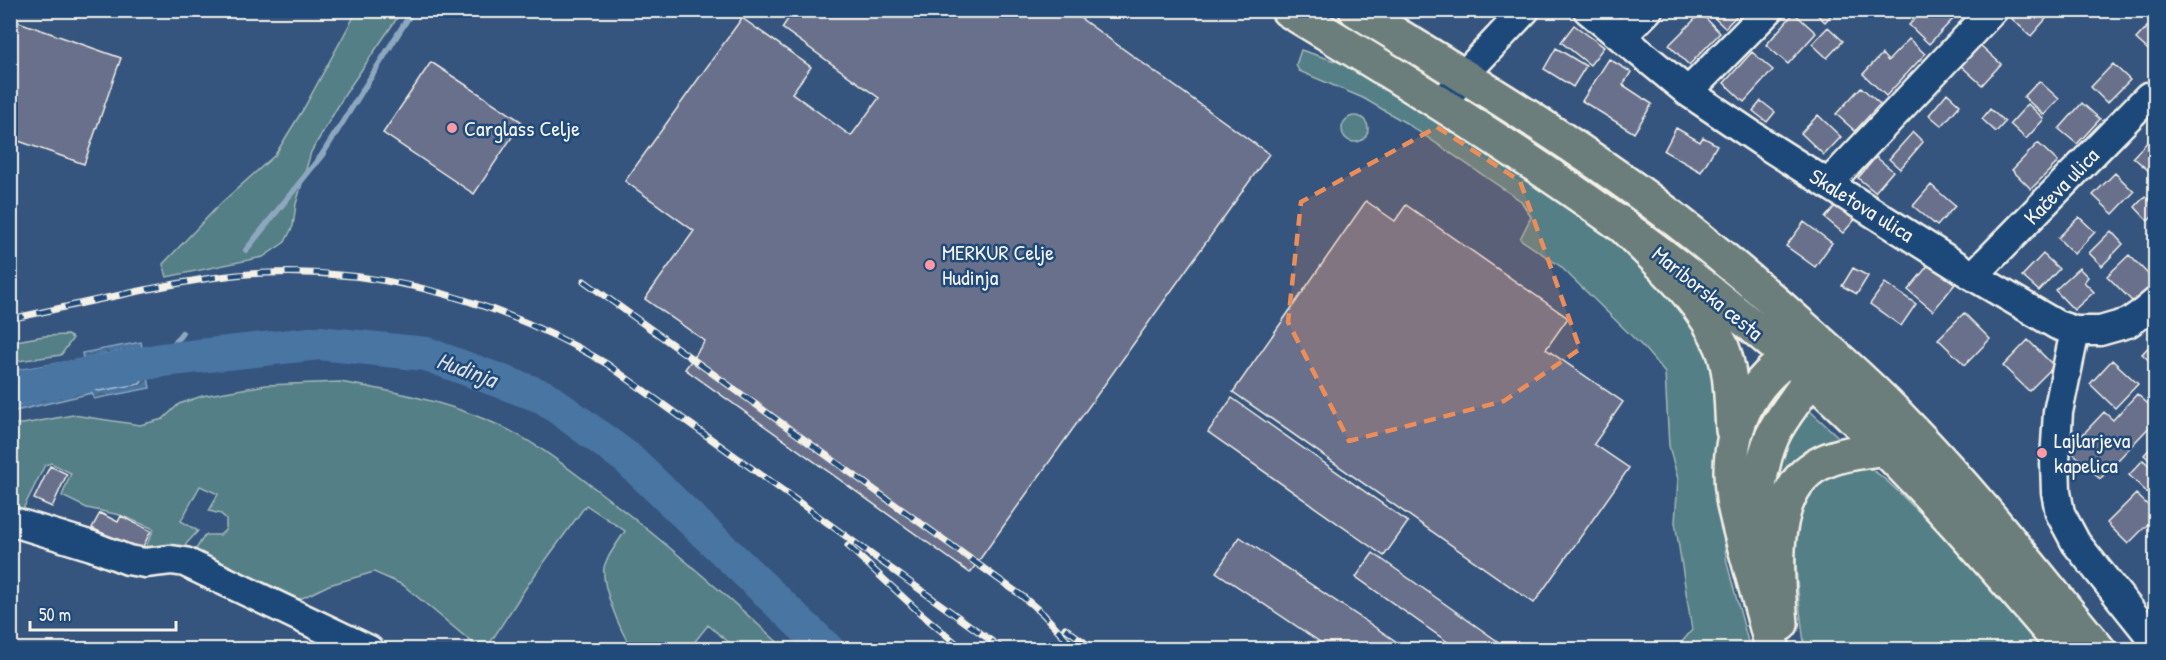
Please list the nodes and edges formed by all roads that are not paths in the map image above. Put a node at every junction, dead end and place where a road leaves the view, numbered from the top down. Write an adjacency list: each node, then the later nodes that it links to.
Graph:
1 (1288, 10): 12 (main road, Mariborska cesta)
2 (1356, 10): 9 (main road, Mariborska cesta)
3 (1525, 10): 9 (street)
4 (1588, 10): 8 (street, Skaletova ulica)
5 (1648, 10): 8 (street)
6 (1769, 10): 10 (street)
7 (1993, 10): 13 (street)
8 (1622, 36): 10 (street, Skaletova ulica)
9 (1464, 75): 12 (street); 18 (main road, Mariborska cesta)
10 (1688, 92): 13 (street, Skaletova ulica)
11 (2148, 97): 15 (street, Kačeva ulica)
12 (1442, 104): 14 (main road, Mariborska cesta)
13 (1828, 184): 15 (street, Skaletova ulica)
14 (1619, 222): 19 (main road, Mariborska cesta); 20 (main road)
15 (1973, 276): 17 (street, Skaletova ulica)
16 (2156, 302): 17 (street, Skaletova ulica)
17 (2075, 331): 24 (street)
18 (1820, 343): 19 (main road); 29 (main road, Mariborska cesta)
19 (1799, 368): 20 (main road); 21 (main road, Mariborska cesta); 23 (main road)
20 (1734, 446): 23 (main road)
21 (1884, 448): 27 (main road); 28 (main road, Mariborska cesta)
22 (10, 521): 25 (street)
23 (1751, 567): 26 (main road)
24 (2156, 643)
25 (369, 650)
26 (1773, 650)
27 (1783, 650)
28 (2066, 650)
29 (2099, 650)

